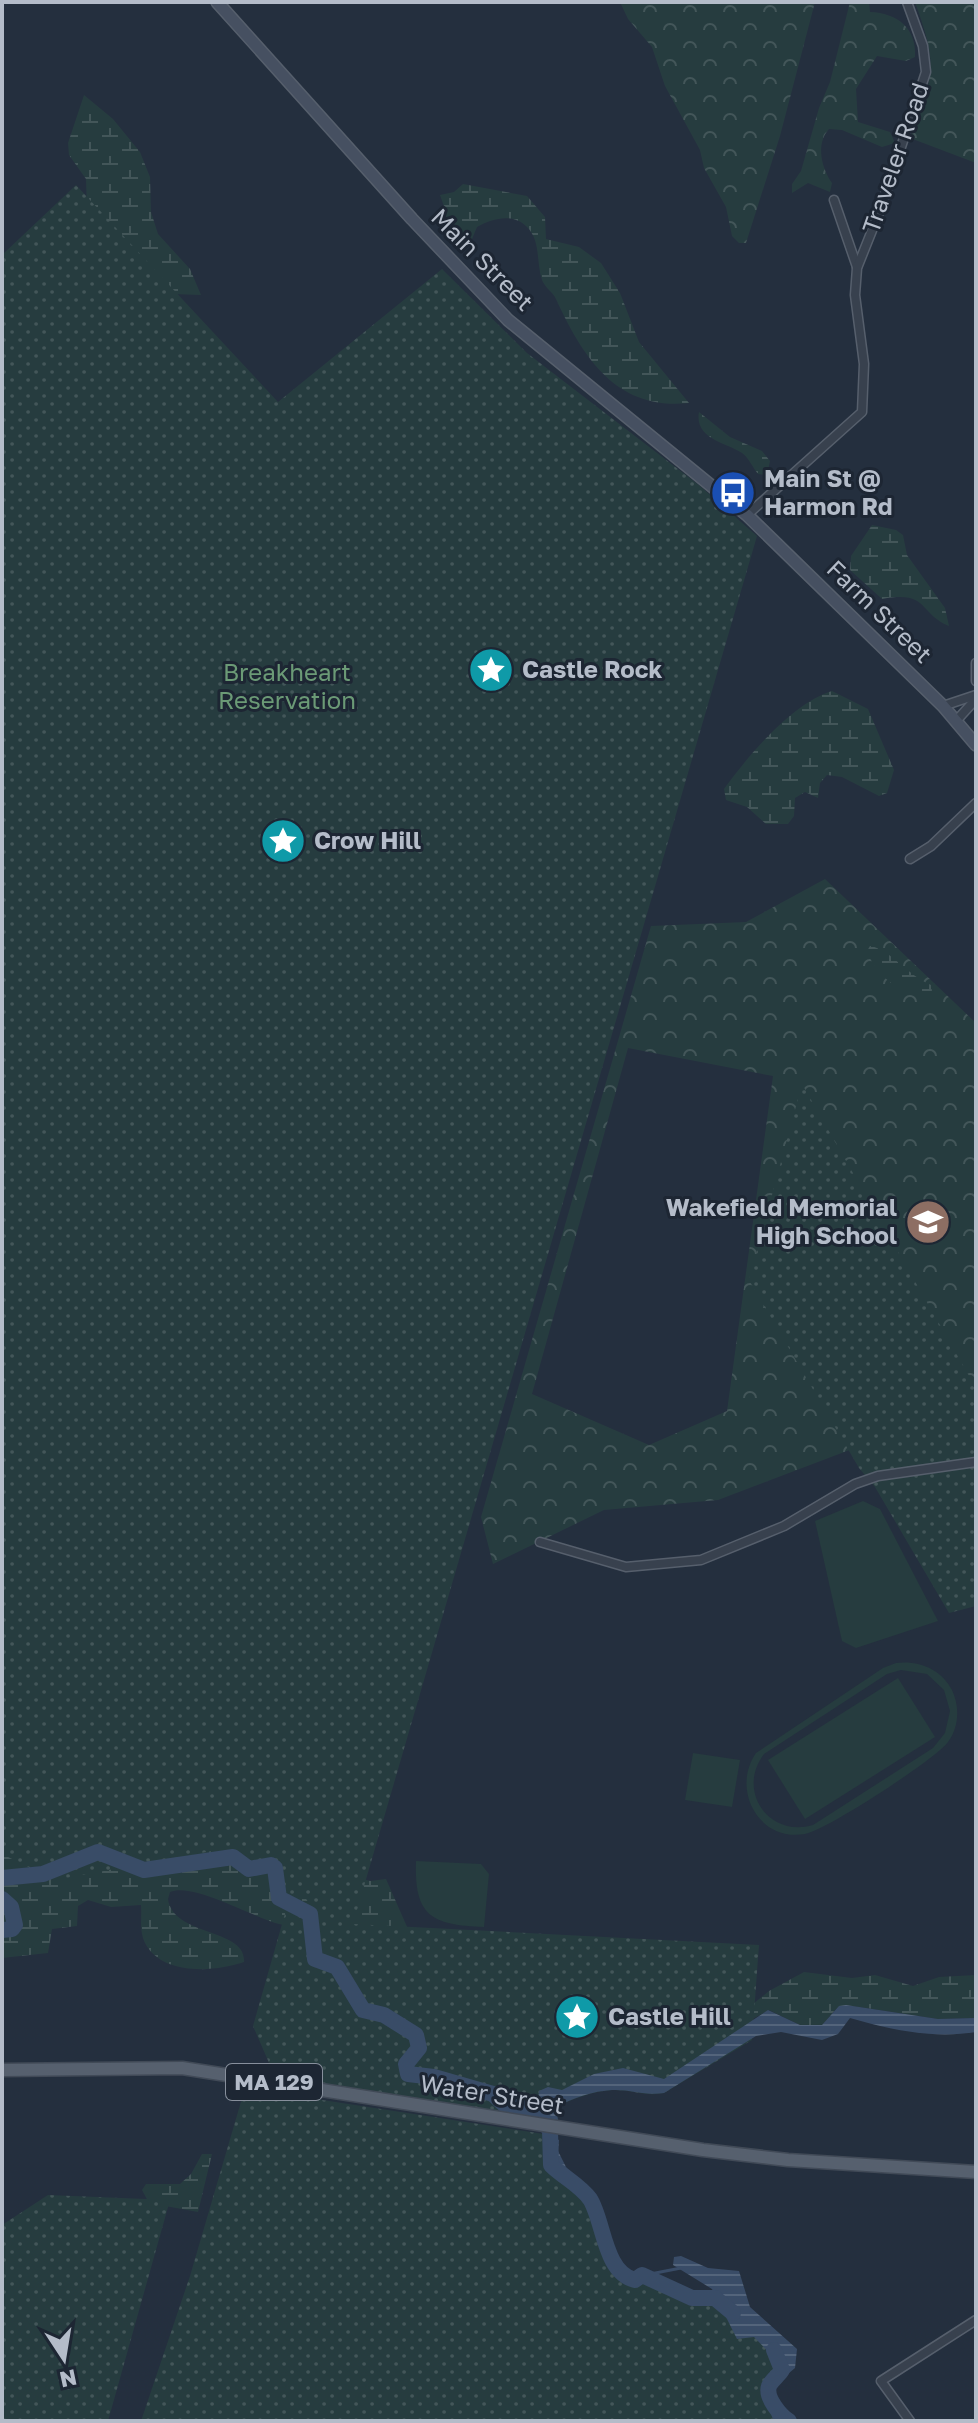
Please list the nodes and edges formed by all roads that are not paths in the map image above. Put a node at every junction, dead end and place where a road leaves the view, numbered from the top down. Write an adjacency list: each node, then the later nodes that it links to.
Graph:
1 (217, 2): 5 (main road, Main Street)
2 (907, 2): 4 (street, Traveler Road)
3 (834, 200): 4 (street)
4 (857, 268): 5 (street)
5 (747, 515): 9 (main road, Farm Street)
6 (976, 663): 7 (street)
7 (976, 681)
8 (976, 697): 9 (street); 10 (street)
9 (943, 706): 10 (main road, Farm Street)
10 (956, 721): 11 (main road, Farm Street)
11 (976, 745)
12 (976, 803): 13 (street)
13 (910, 859)
14 (976, 1462): 15 (street)
15 (540, 1542)
16 (2, 2070): 17 (main road, Water Street / MA 129)
17 (976, 2172)
18 (976, 2320): 19 (street)
19 (910, 2421)

